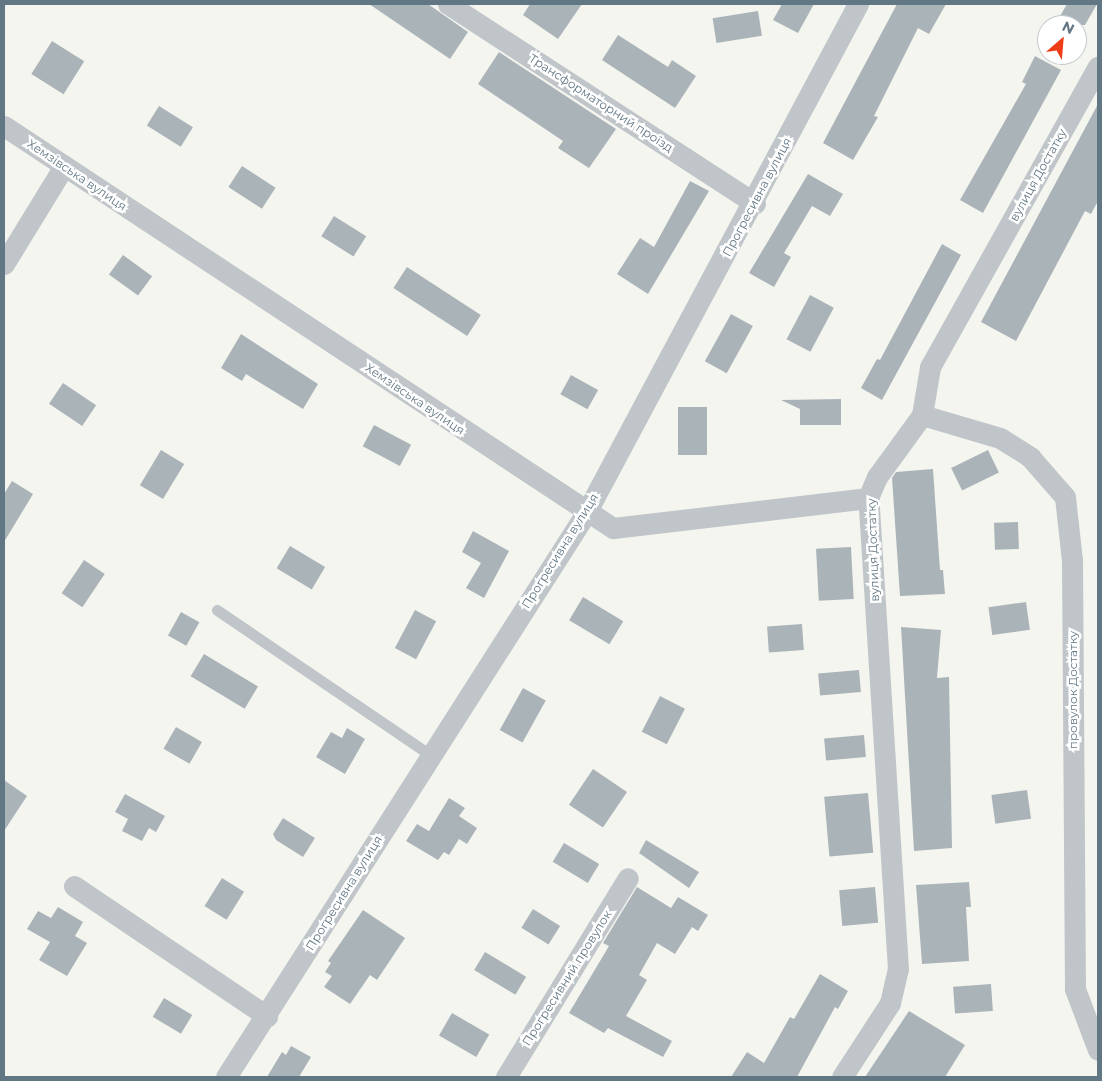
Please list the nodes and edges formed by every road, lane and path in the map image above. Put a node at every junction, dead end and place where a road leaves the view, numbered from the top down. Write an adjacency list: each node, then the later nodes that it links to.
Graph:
1 (448, 4): 6 (street, Трансформаторний проїзд)
2 (858, 4): 6 (street, Прогресивна вулиця)
3 (1098, 67): 8 (street, вулиця Достатку)
4 (4, 126): 5 (street, Хемзівська вулиця)
5 (64, 166): 7 (street); 10 (street, Хемзівська вулиця)
6 (754, 203): 10 (street, Прогресивна вулиця)
7 (4, 264)
8 (922, 415): 9 (street, вулиця Достатку); 16 (street, провулок Достатку)
9 (868, 498): 10 (street, Хемзівська вулиця); 19 (street, вулиця Достатку)
10 (586, 513): 12 (street, Прогресивна вулиця)
11 (217, 610): 12 (lane)
12 (430, 755): 15 (street, Прогресивна вулиця)
13 (628, 878): 18 (street, Прогресивний провулок)
14 (74, 886): 15 (street)
15 (267, 1016): 17 (street, Прогресивна вулиця)
16 (1098, 1050)
17 (226, 1077)
18 (506, 1077)
19 (842, 1077)

